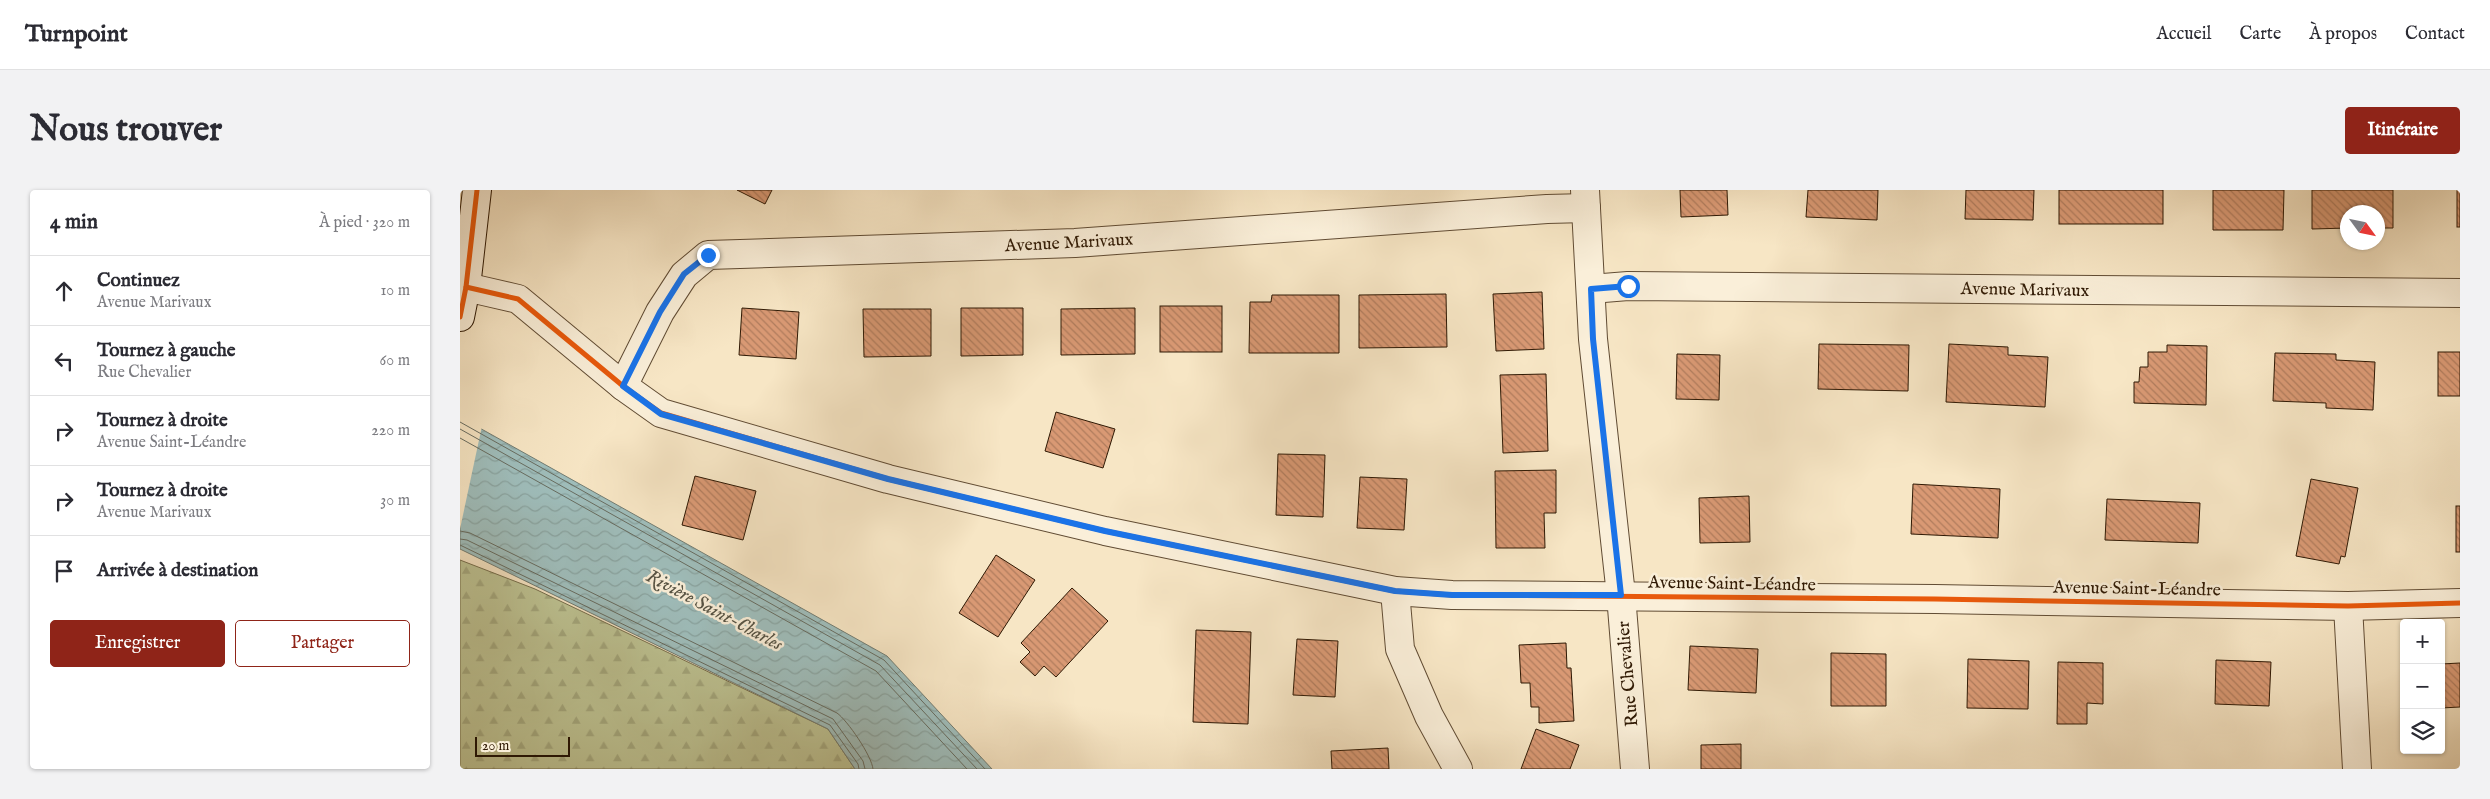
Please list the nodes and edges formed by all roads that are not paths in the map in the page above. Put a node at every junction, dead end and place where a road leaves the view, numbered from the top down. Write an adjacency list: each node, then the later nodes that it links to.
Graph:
1 (477, 190): 3 (street)
2 (1586, 199): 4 (street, Rue Chevalier); 7 (street, Avenue Marivaux)
3 (466, 287): 6 (street); 7 (street, Avenue Saint-Léandre)
4 (1591, 289): 5 (street, Avenue Marivaux); 9 (street, Rue Chevalier)
5 (2460, 294)
6 (460, 317)
7 (623, 386): 8 (street, Avenue Saint-Léandre)
8 (1395, 591): 9 (street, Avenue Saint-Léandre); 12 (street)
9 (1621, 595): 11 (street, Avenue Saint-Léandre); 13 (street, Rue Chevalier)
10 (2460, 603): 11 (street, Avenue Saint-Léandre)
11 (2348, 606): 14 (street)
12 (1458, 769)
13 (1635, 769)
14 (2358, 769)

